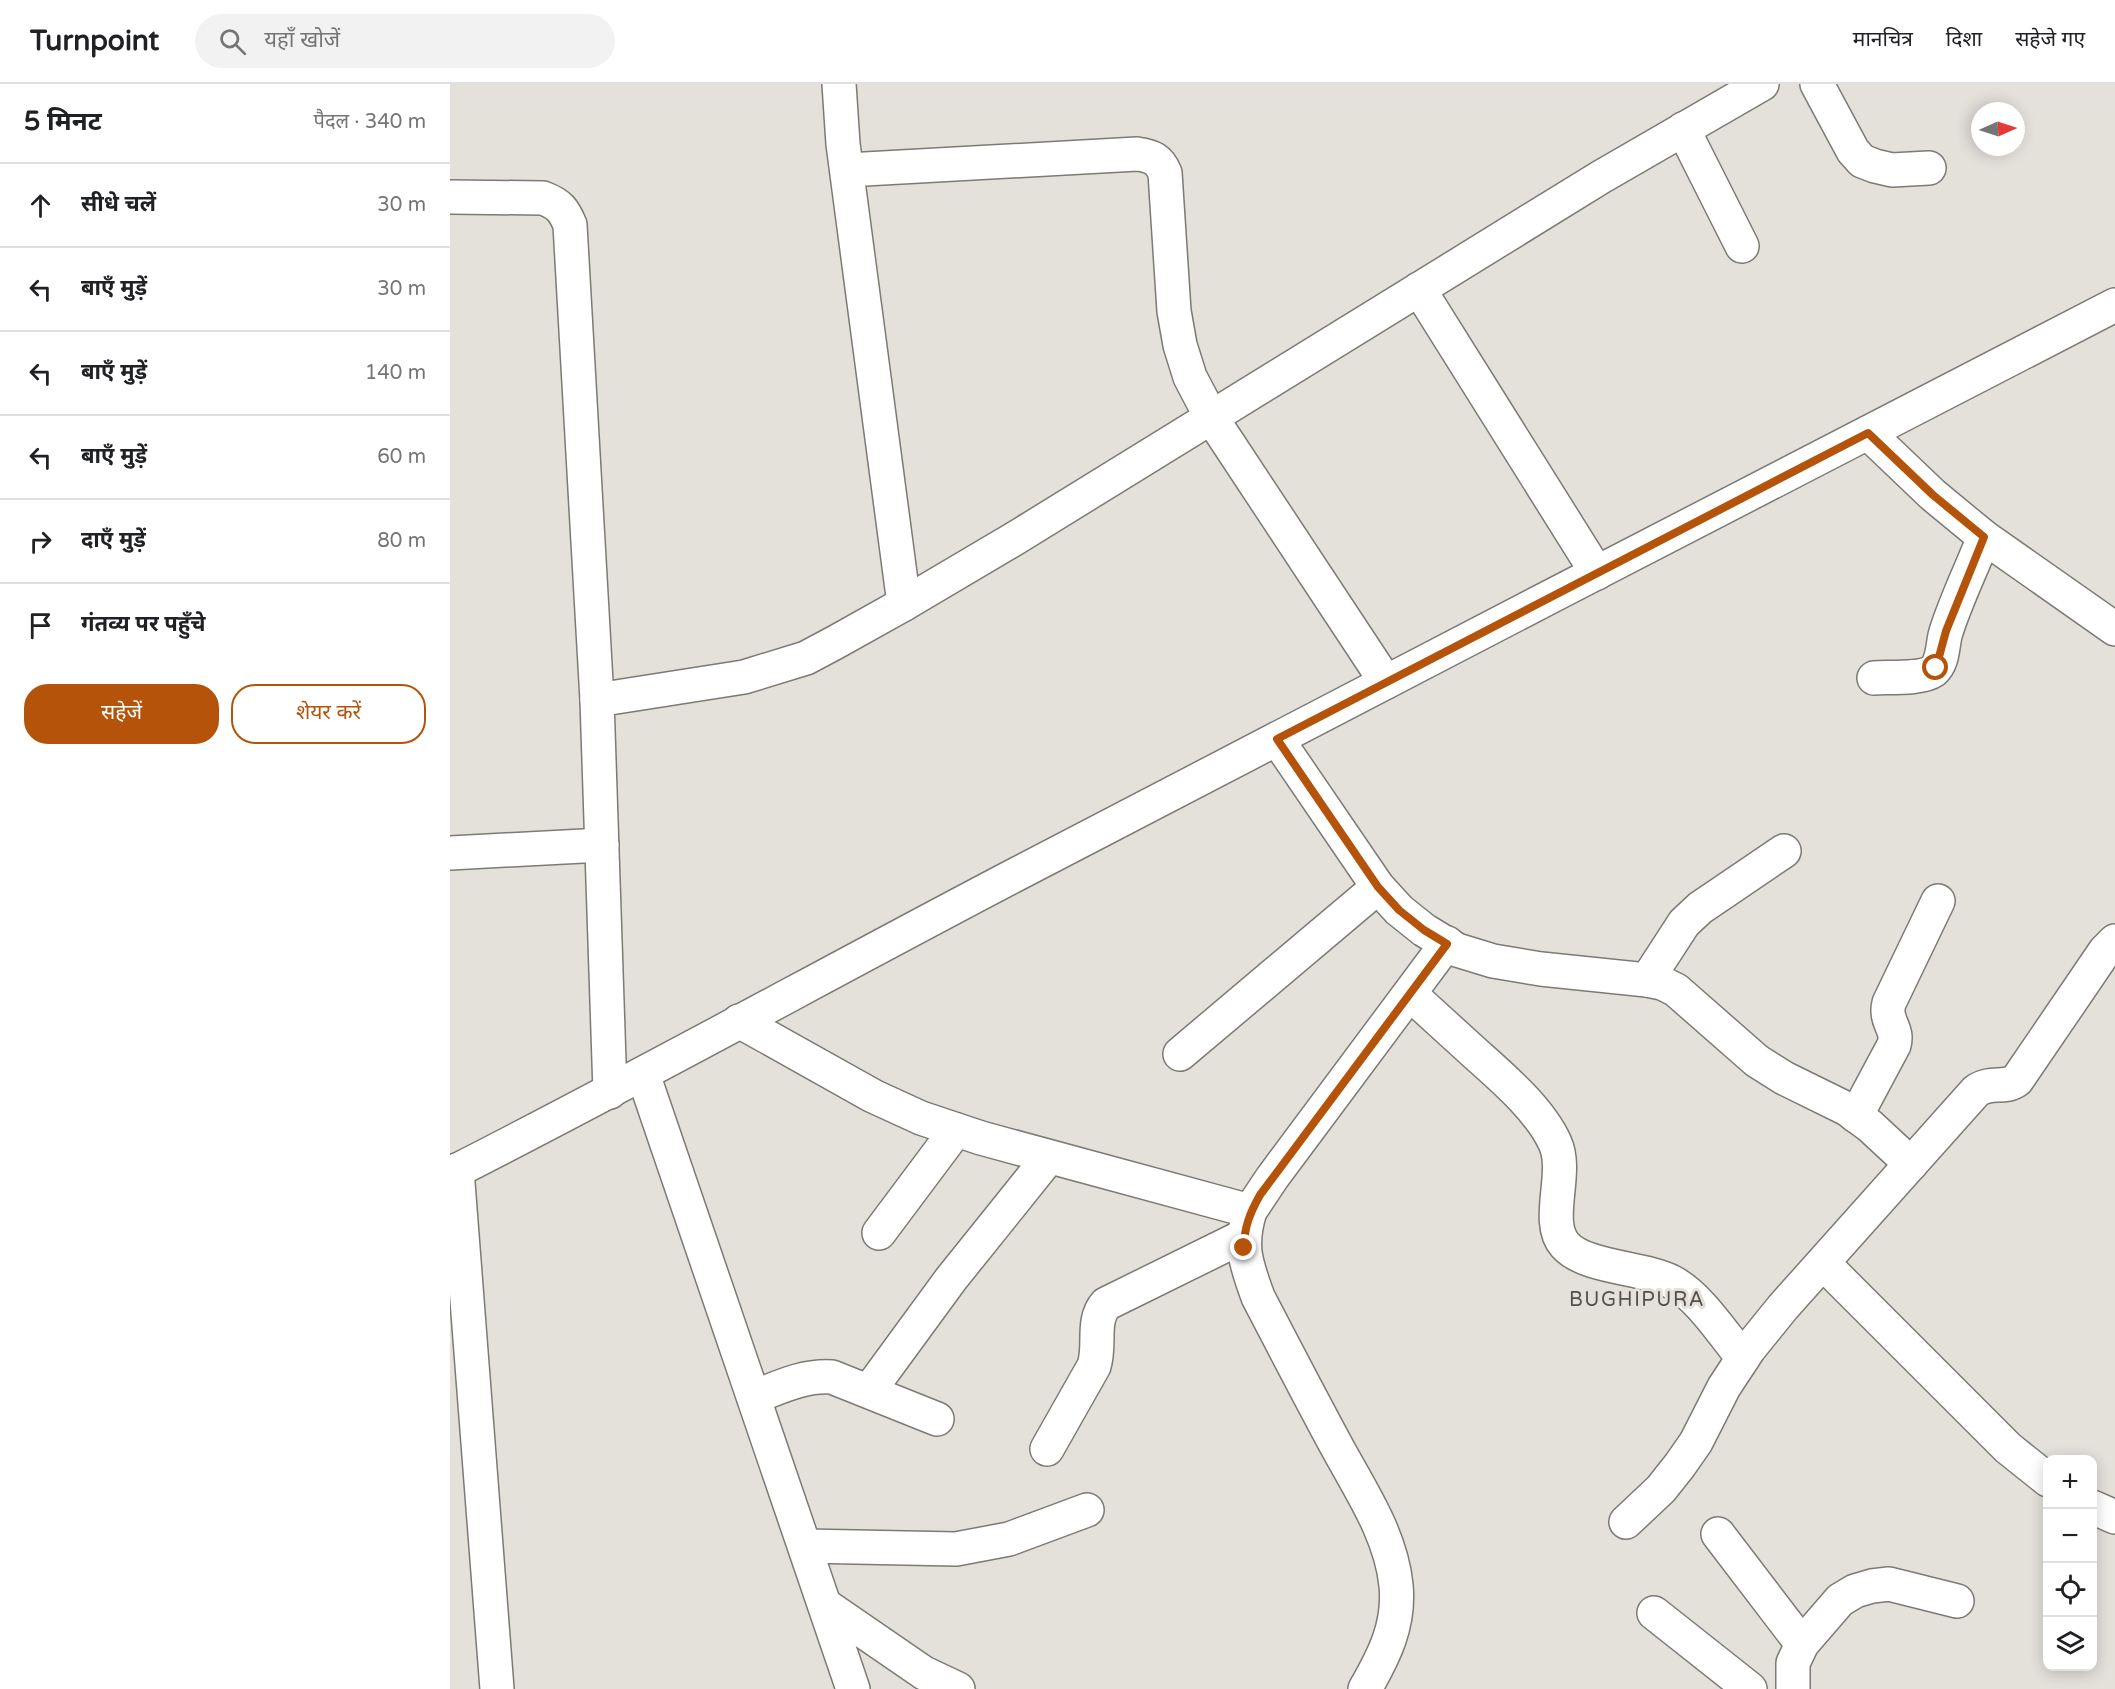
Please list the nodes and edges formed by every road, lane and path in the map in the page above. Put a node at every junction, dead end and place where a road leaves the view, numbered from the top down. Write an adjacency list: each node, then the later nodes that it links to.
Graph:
1 (839, 84): 6 (street)
2 (1762, 84): 4 (street)
3 (1816, 84): 5 (street)
4 (1683, 129): 8 (street); 9 (street)
5 (1929, 168)
6 (848, 170): 11 (street); 15 (street)
7 (450, 197): 19 (street)
8 (1742, 246)
9 (1419, 289): 11 (street); 14 (street)
10 (2115, 305): 12 (street)
11 (1211, 417): 15 (street); 18 (street)
12 (1868, 433): 13 (street); 14 (street)
13 (1984, 537): 16 (street); 17 (street)
14 (1597, 573): 18 (street)
15 (904, 604): 19 (street)
16 (2115, 629)
17 (1874, 678)
18 (1386, 682): 20 (street)
19 (597, 700): 21 (street)
20 (1277, 739): 24 (street); 30 (street)
21 (602, 845): 23 (street); 33 (street)
22 (1784, 850): 28 (street)
23 (450, 853)
24 (1378, 887): 27 (street); 31 (street)
25 (1938, 901): 34 (street)
26 (2115, 941): 37 (street)
27 (1447, 944): 28 (street); 29 (street)
28 (1647, 980): 34 (street)
29 (1410, 994): 39 (street); 42 (street)
30 (739, 1021): 32 (street); 35 (street)
31 (1180, 1054)
32 (643, 1074): 33 (street); 44 (street)
33 (610, 1092): 38 (street)
34 (1856, 1116): 37 (street)
35 (956, 1130): 36 (street); 40 (street)
36 (1049, 1157): 39 (street); 43 (street)
37 (1911, 1164): 41 (street)
38 (454, 1172): 58 (street)
39 (1247, 1224): 46 (street); 61 (street)
40 (879, 1233)
41 (1823, 1263): 42 (street); 47 (street)
42 (1743, 1358): 51 (street)
43 (869, 1391): 44 (street); 45 (street)
44 (754, 1397): 53 (street)
45 (937, 1419)
46 (1047, 1449)
47 (2043, 1476)
48 (2097, 1509): 50 (street)
49 (1087, 1510): 53 (street)
50 (2115, 1517)
51 (1626, 1522)
52 (1718, 1534): 57 (street)
53 (805, 1546): 55 (street)
54 (1957, 1601): 57 (street)
55 (825, 1605): 59 (street); 60 (street)
56 (1654, 1613): 62 (street)
57 (1802, 1644): 63 (street)
58 (497, 1689)
59 (853, 1689)
60 (958, 1689)
61 (1365, 1689)
62 (1750, 1689)
63 (1793, 1689)

